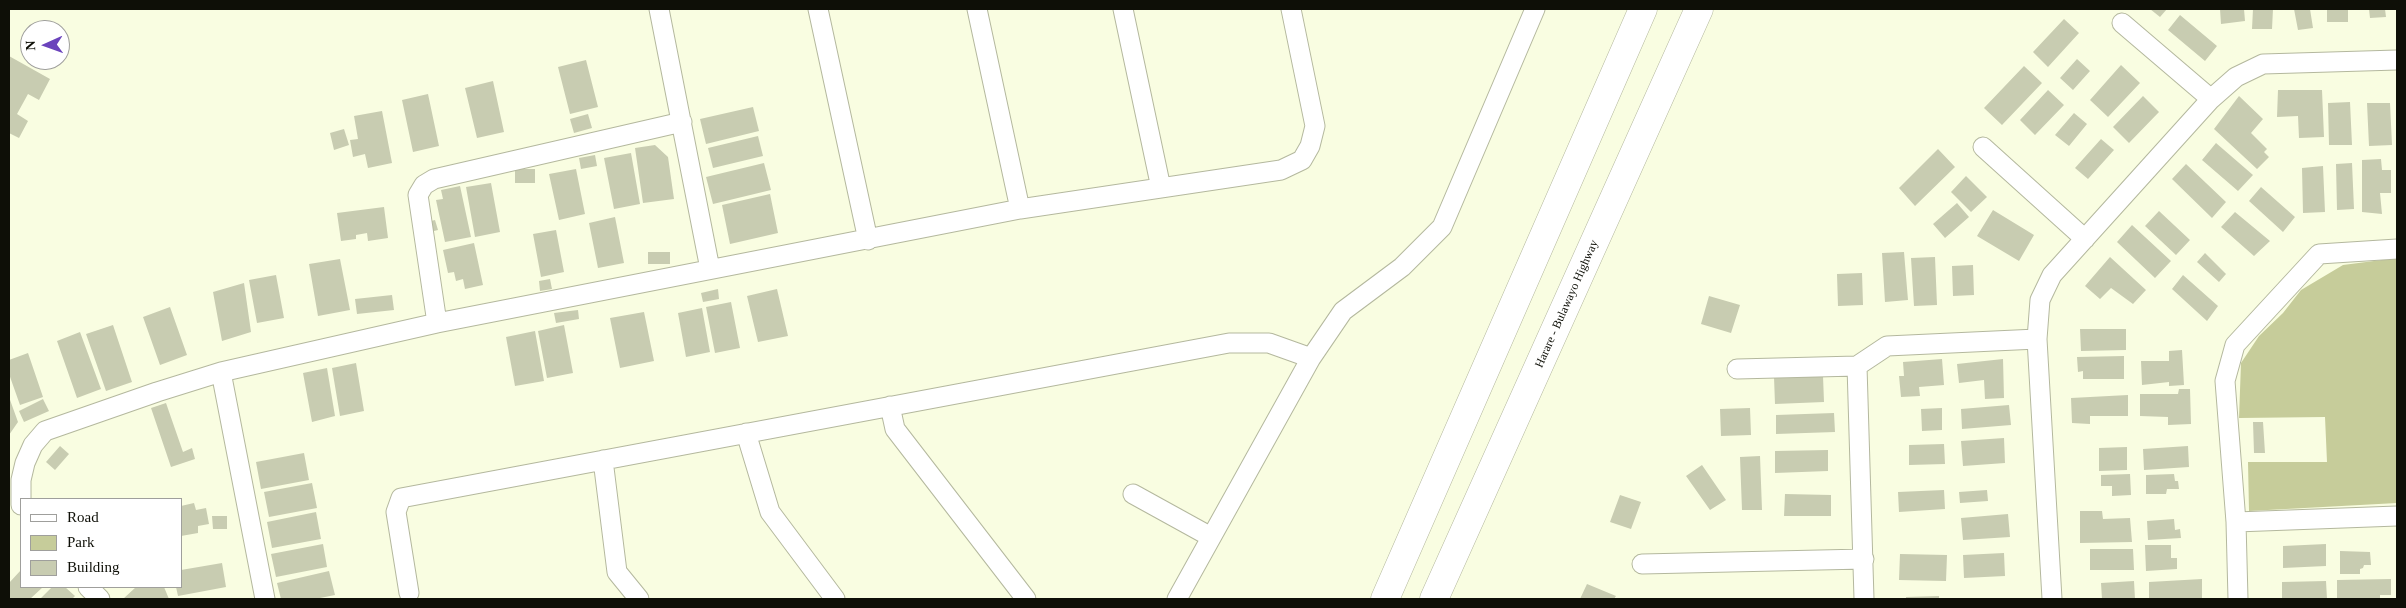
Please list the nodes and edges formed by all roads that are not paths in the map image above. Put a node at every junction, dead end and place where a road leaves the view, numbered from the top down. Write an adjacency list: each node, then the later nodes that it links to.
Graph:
1 (659, 9): 14 (street)
2 (818, 9): 19 (street)
3 (977, 9): 17 (street)
4 (1123, 9): 16 (street)
5 (1291, 9): 16 (street)
6 (1535, 9): 24 (street)
7 (1643, 9): 46 (highway)
8 (1699, 9): 11 (highway, Harare - Bulawayo Highway)
9 (1714, 9): 11 (highway)
10 (2122, 23): 13 (street)
11 (1683, 45): 47 (highway, Harare - Bulawayo Highway)
12 (2397, 60): 13 (street)
13 (2211, 99): 18 (street)
14 (682, 122): 21 (street); 22 (street)
15 (1983, 147): 18 (street)
16 (1161, 188): 17 (street)
17 (1020, 209): 19 (street)
18 (2085, 239): 23 (street)
19 (868, 240): 21 (street)
20 (2397, 250): 34 (street)
21 (710, 268): 22 (street)
22 (437, 323): 27 (street)
23 (2037, 339): 25 (street); 49 (street)
24 (1310, 358): 28 (street); 35 (street)
25 (1857, 366): 26 (street); 36 (street)
26 (1737, 369)
27 (221, 372): 32 (street); 41 (street)
28 (890, 406): 29 (street); 44 (street)
29 (746, 433): 30 (street); 43 (street)
30 (603, 460): 39 (street); 42 (street)
31 (1133, 494): 35 (street)
32 (21, 498)
33 (2397, 516): 34 (street)
34 (2236, 522): 50 (street)
35 (1211, 537): 45 (street)
36 (1864, 559): 37 (street); 48 (street)
37 (1642, 564)
38 (89, 588): 40 (street)
39 (409, 594)
40 (100, 599)
41 (265, 599)
42 (639, 599)
43 (835, 599)
44 (1026, 599)
45 (1177, 599)
46 (1384, 599)
47 (1434, 599)
48 (1864, 599)
49 (2052, 599)
50 (2238, 599)

